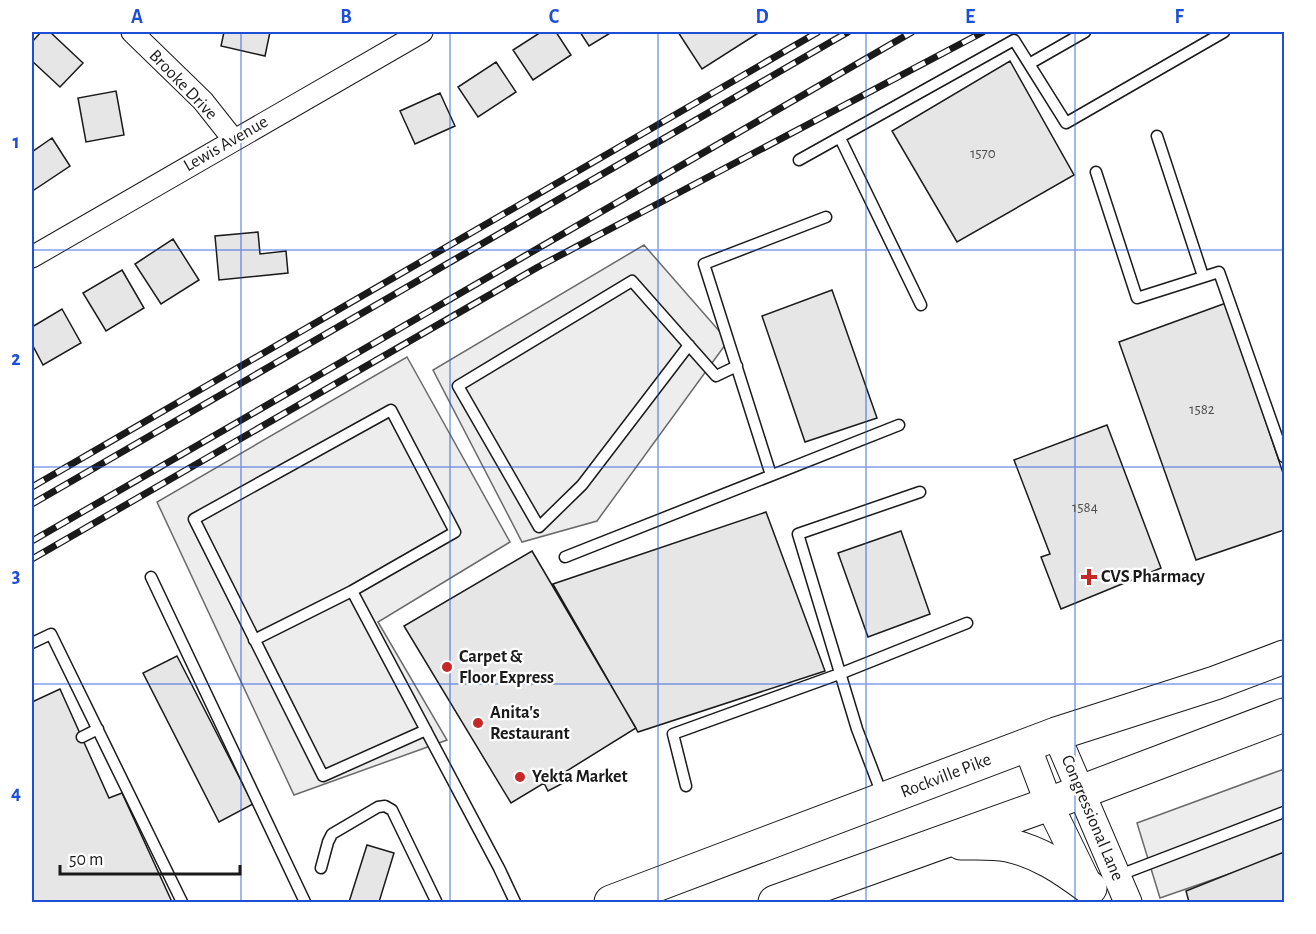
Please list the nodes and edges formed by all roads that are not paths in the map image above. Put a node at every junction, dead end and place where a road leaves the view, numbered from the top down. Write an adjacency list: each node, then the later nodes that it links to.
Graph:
1 (132, 32): 8 (street, Brooke Drive)
2 (422, 32): 8 (street, Lewis Avenue)
3 (1085, 32): 5 (lane)
4 (1224, 32): 5 (lane)
5 (1029, 64): 7 (lane)
6 (1156, 136): 13 (lane)
7 (840, 138): 9 (lane); 14 (lane)
8 (234, 139): 12 (street, Lewis Avenue)
9 (799, 160)
10 (1096, 172): 13 (lane)
11 (826, 217): 16 (lane)
12 (32, 257)
13 (1203, 276): 18 (lane)
14 (921, 305)
15 (689, 345): 15 (lane); 16 (lane)
16 (737, 366): 19 (lane)
17 (899, 425): 19 (lane)
18 (1284, 457)
19 (771, 475): 21 (lane)
20 (920, 492): 28 (lane)
21 (565, 556)
22 (151, 577): 44 (lane)
23 (352, 591): 25 (lane); 25 (lane); 31 (lane)
24 (967, 622): 28 (lane)
25 (254, 640): 31 (lane)
26 (32, 643): 30 (lane)
27 (1284, 657): 33 (main road, Rockville Pike)
28 (842, 672): 34 (lane); 36 (lane)
29 (1284, 715): 35 (main road)
30 (98, 729): 32 (lane); 43 (lane)
31 (426, 730): 45 (lane)
32 (82, 737)
33 (1041, 740): 35 (street, Congressional Lane); 36 (main road, Rockville Pike); 37 (street, Congressional Lane)
34 (686, 786)
35 (1081, 792): 37 (main road); 41 (street, Congressional Lane)
36 (884, 800): 46 (main road, Rockville Pike)
37 (1049, 804): 39 (main road); 41 (street, Congressional Lane)
38 (1284, 812): 41 (lane)
39 (939, 843): 41 (main road); 47 (main road)
40 (321, 867): 42 (lane)
41 (1101, 889): 48 (street, Congressional Lane)
42 (436, 901)
43 (182, 903)
44 (305, 903)
45 (515, 903)
46 (611, 903)
47 (775, 903)
48 (1128, 903)

